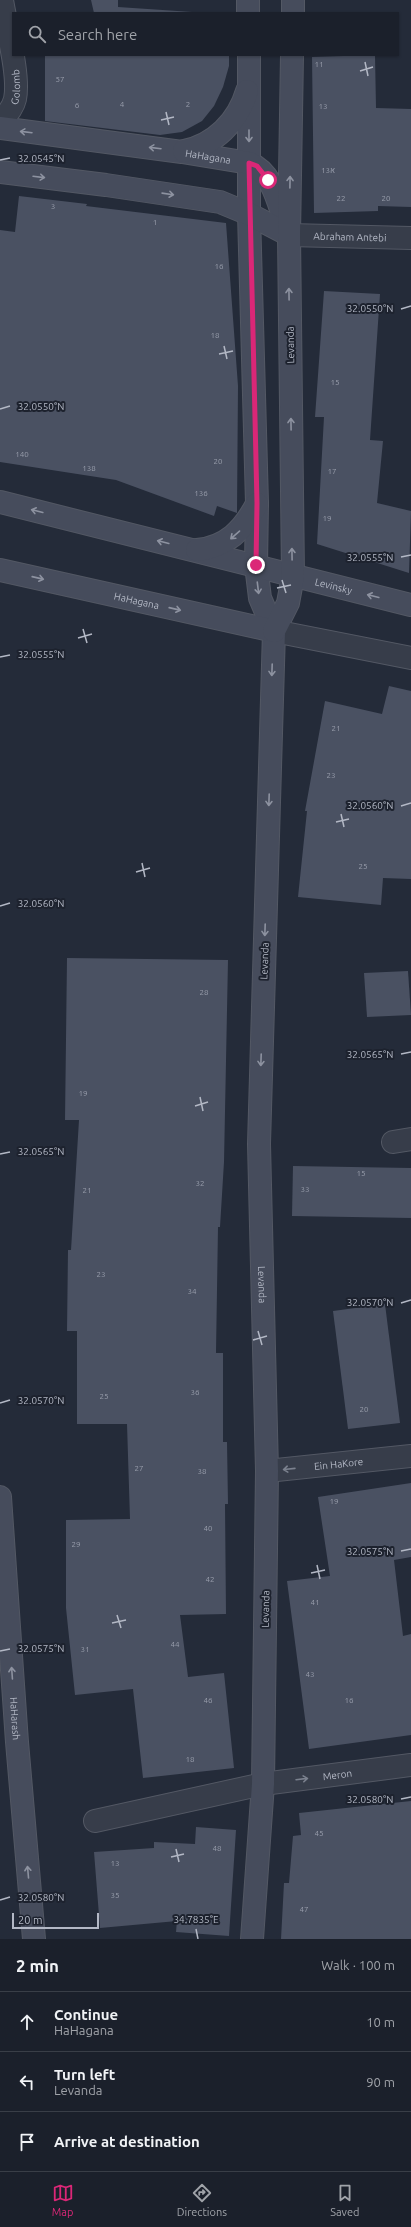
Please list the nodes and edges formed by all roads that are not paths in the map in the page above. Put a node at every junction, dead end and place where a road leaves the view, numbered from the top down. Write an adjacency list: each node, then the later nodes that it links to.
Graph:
1 (2, 0): 9 (street, Golomb)
2 (248, 0): 4 (street)
3 (293, 0): 5 (street)
4 (248, 12)
5 (292, 12)
6 (249, 56): 8 (street, Levanda)
7 (292, 56): 15 (street, Levanda, one-way to 7)
8 (249, 84): 11 (street); 12 (street, Levanda, one-way to 12)
9 (0, 122)
10 (0, 128): 11 (street, HaHagana, one-way to 10)
11 (182, 152): 12 (street, HaHagana)
12 (249, 163): 14 (street, Levanda); 15 (street, HaHagana)
13 (0, 172): 14 (street, one-way to 14)
14 (249, 214): 15 (street); 18 (street, Levanda)
15 (289, 235): 16 (street, Abraham Antebi); 22 (street, Levanda, one-way to 15)
16 (411, 238)
17 (0, 502): 19 (street, one-way to 17)
18 (257, 503): 19 (street, one-way to 19); 20 (street, Levanda)
19 (196, 550): 20 (street)
20 (256, 565): 22 (street, Levinsky); 24 (street, Levanda, one-way to 24)
21 (0, 570): 24 (street, HaHagana, one-way to 24)
22 (293, 576): 23 (street, Levinsky, one-way to 22); 24 (street, Levanda)
23 (411, 605)
24 (274, 631): 25 (street); 27 (street, Levanda, one-way to 27)
25 (411, 658)
26 (411, 1456): 27 (street, Ein HaKore, one-way to 27)
27 (266, 1471): 30 (street, Levanda)
28 (0, 1497): 32 (street, HaHarash, one-way to 28)
29 (411, 1765): 30 (street, Meron, one-way to 29)
30 (263, 1784): 31 (street, Meron); 33 (street, Levanda)
31 (95, 1821)
32 (34, 1939)
33 (252, 1939)

